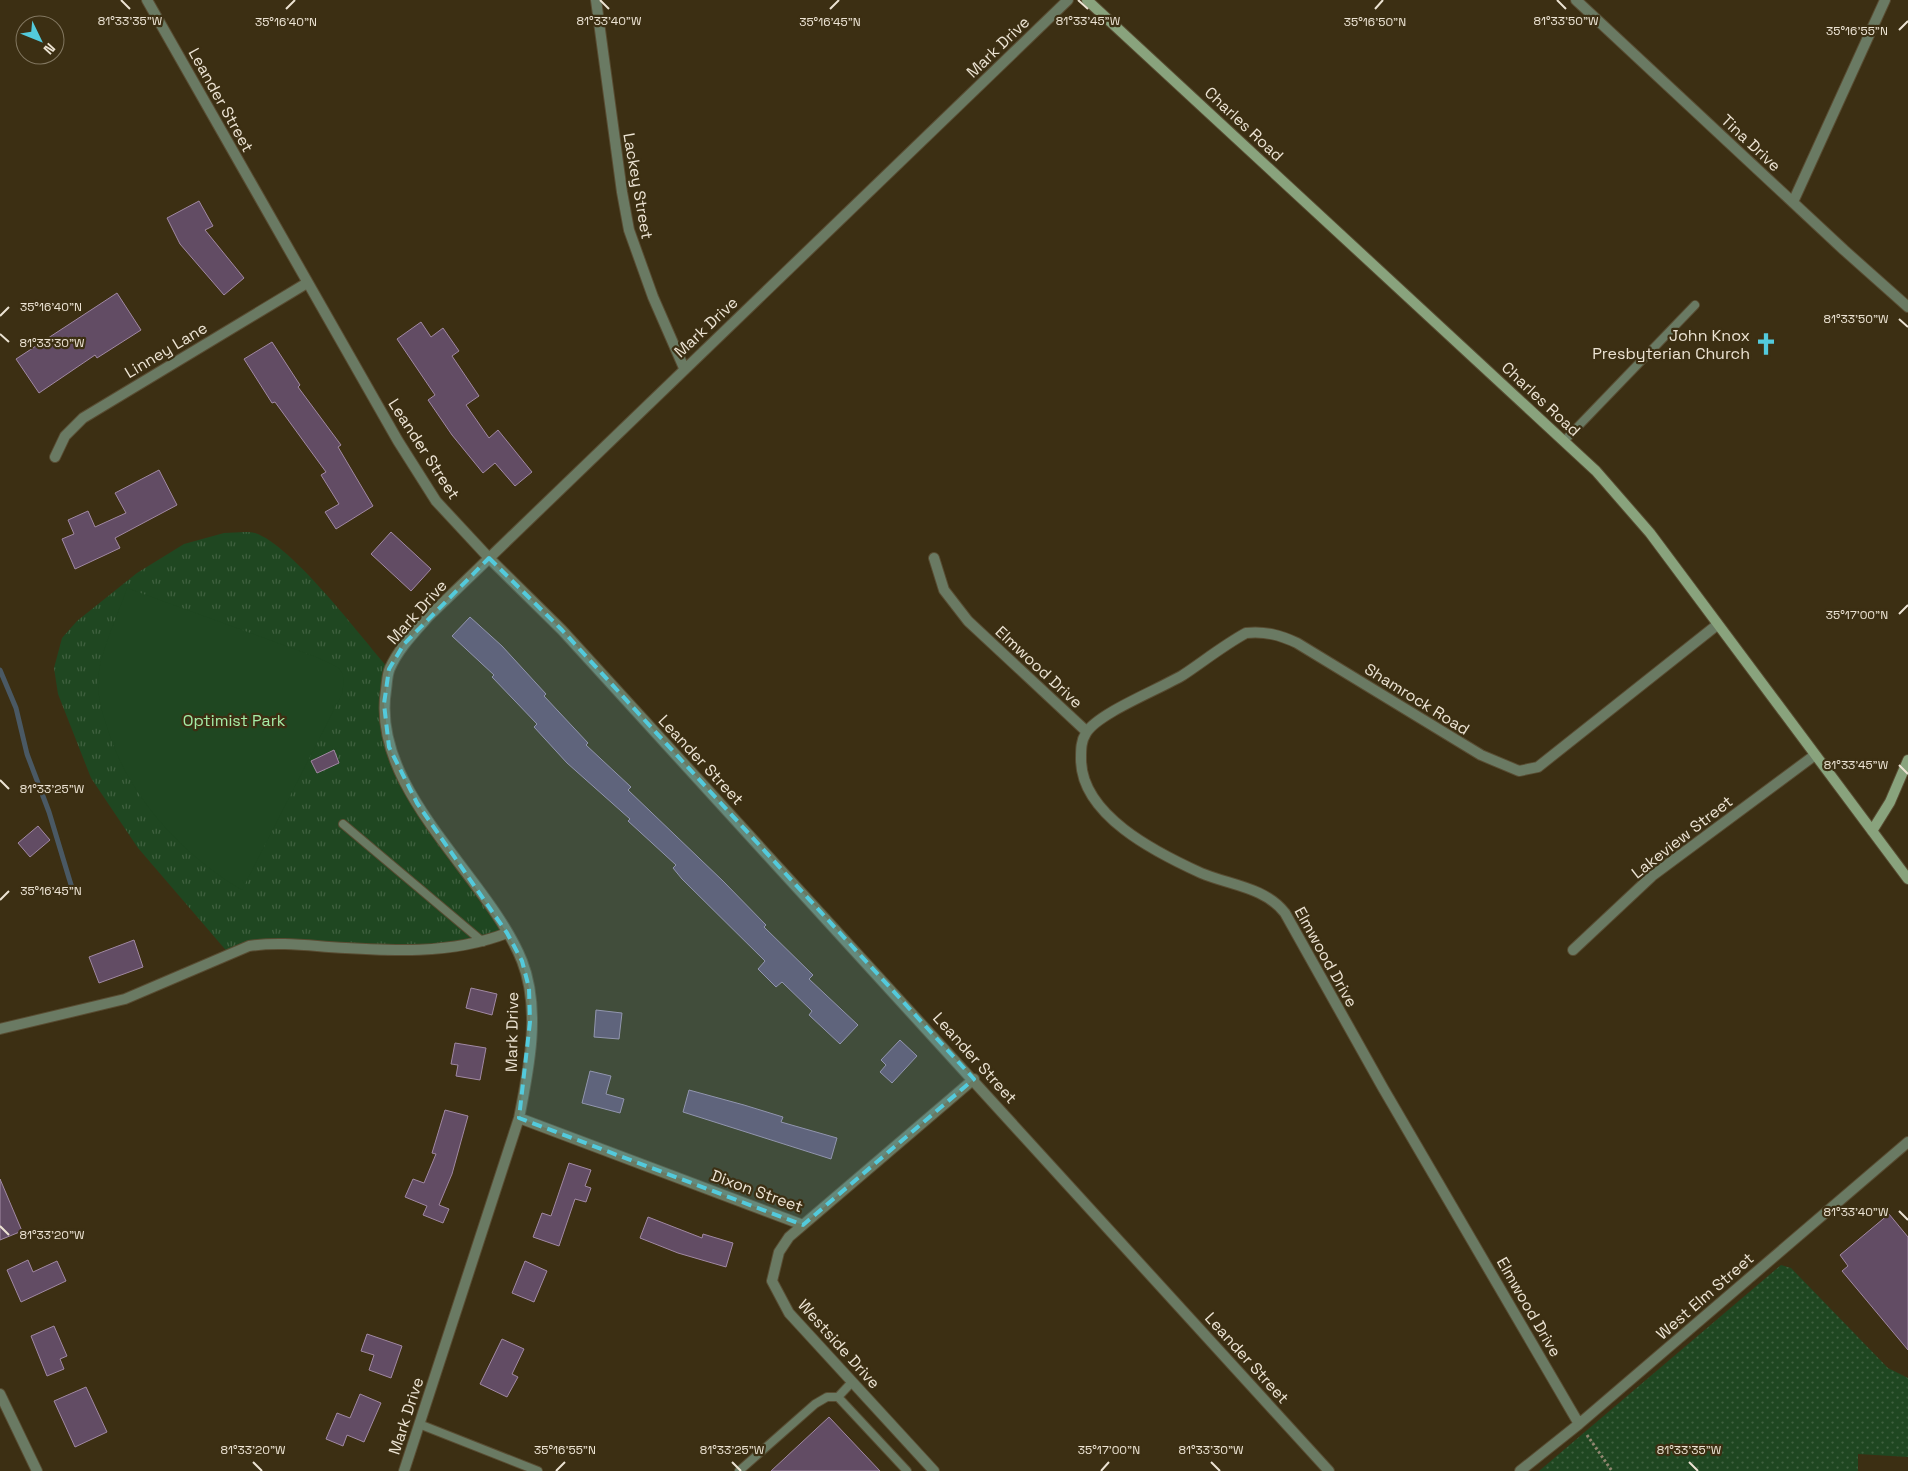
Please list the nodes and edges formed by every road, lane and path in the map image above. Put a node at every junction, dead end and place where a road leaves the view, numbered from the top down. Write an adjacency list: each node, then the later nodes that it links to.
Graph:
1 (147, 0): 8 (street, Leander Street)
2 (596, 0): 11 (street, Lackey Street)
3 (1068, 0): 11 (street, Mark Drive)
4 (1088, 0): 12 (street, Charles Road)
5 (1576, 0): 7 (street, Tina Drive)
6 (1886, 0): 7 (street)
7 (1792, 202): 10 (street, Tina Drive)
8 (307, 283): 13 (street, Linney Lane); 14 (street, Leander Street)
9 (1695, 305): 12 (lane)
10 (1908, 306)
11 (684, 368): 14 (street, Mark Drive)
12 (1564, 441): 16 (street, Charles Road)
13 (55, 457)
14 (489, 558): 23 (street, Mark Drive); 27 (street, Leander Street)
15 (934, 558): 17 (street, Elmwood Drive)
16 (1717, 625): 17 (street, Shamrock Road); 18 (street, Charles Road)
17 (1086, 731): 35 (street, Elmwood Drive)
18 (1815, 755): 21 (street, Charles Road); 25 (street, Lakeview Street)
19 (1908, 760): 21 (street)
20 (344, 824): 24 (lane)
21 (1872, 831): 22 (street, Charles Road)
22 (1908, 879)
23 (507, 933): 24 (street); 28 (street, Mark Drive)
24 (483, 942): 26 (street)
25 (1573, 950)
26 (0, 1029)
27 (974, 1079): 30 (street, Dixon Street); 43 (street, Leander Street)
28 (519, 1118): 30 (street, Dixon Street); 34 (street, Mark Drive)
29 (1908, 1142): 35 (street, West Elm Street)
30 (803, 1225): 31 (street, Westside Drive)
31 (852, 1382): 33 (lane); 42 (street, Westside Drive)
32 (0, 1394): 37 (street)
33 (838, 1397): 40 (lane); 41 (lane)
34 (419, 1424): 36 (lane); 38 (street, Mark Drive)
35 (1579, 1424): 44 (street, West Elm Street); 45 (path)
36 (519, 1467): 39 (lane)
37 (37, 1471)
38 (404, 1471)
39 (538, 1471)
40 (740, 1471)
41 (907, 1471)
42 (934, 1471)
43 (1329, 1471)
44 (1520, 1471)
45 (1612, 1471)

